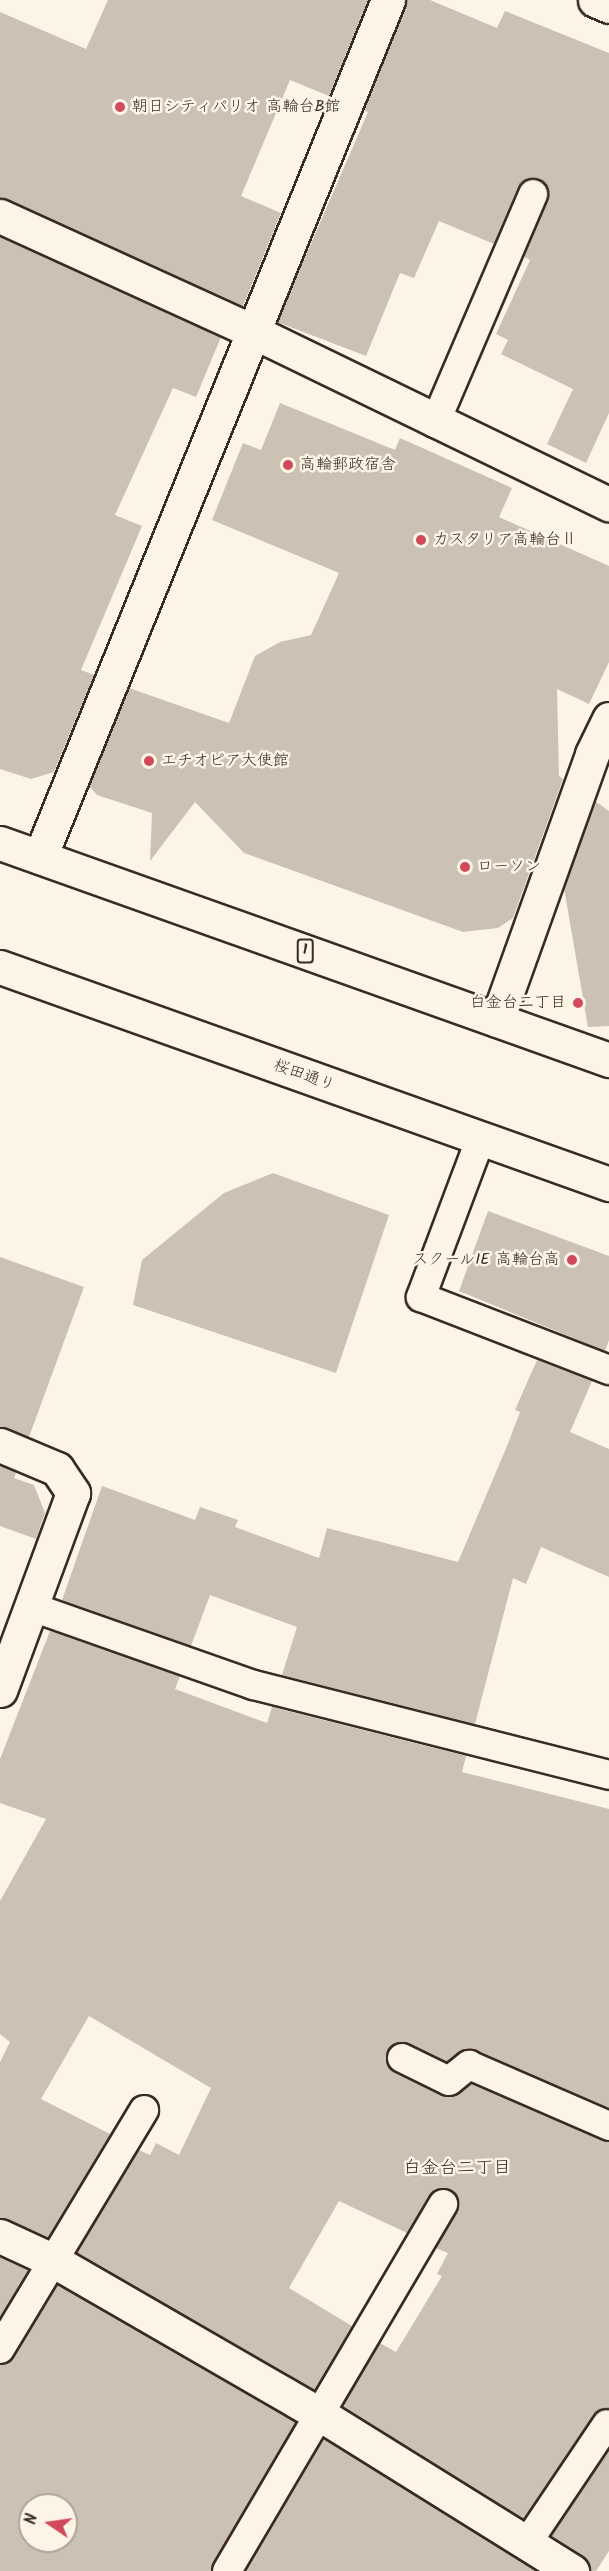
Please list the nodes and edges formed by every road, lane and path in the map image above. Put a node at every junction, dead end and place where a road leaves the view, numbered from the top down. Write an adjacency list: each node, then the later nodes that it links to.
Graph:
1 (388, 0): 6 (main road)
2 (595, 0): 3 (main road)
3 (609, 6)
4 (533, 194): 7 (lane)
5 (0, 216): 6 (main road)
6 (252, 331): 7 (main road); 11 (main road)
7 (435, 423): 8 (main road)
8 (609, 504)
9 (609, 719): 13 (main road)
10 (0, 843): 11 (main road, 1)
11 (40, 857): 13 (main road, 1)
12 (0, 967): 15 (main road, 桜田通り)
13 (497, 1020): 14 (main road, 1)
14 (609, 1060)
15 (480, 1140): 16 (main road, 桜田通り); 17 (lane)
16 (609, 1184)
17 (609, 1370)
18 (0, 1445): 19 (main road)
19 (32, 1607): 20 (main road); 21 (lane)
20 (0, 1690)
21 (609, 1775)
22 (402, 2058): 24 (lane)
23 (144, 2110): 27 (lane)
24 (609, 2126)
25 (443, 2204): 29 (lane)
26 (0, 2236): 27 (main road)
27 (54, 2260): 28 (lane); 29 (main road)
28 (0, 2349)
29 (319, 2414): 31 (main road); 32 (lane)
30 (607, 2424): 31 (lane)
31 (527, 2543): 33 (main road)
32 (227, 2571)
33 (572, 2571)

